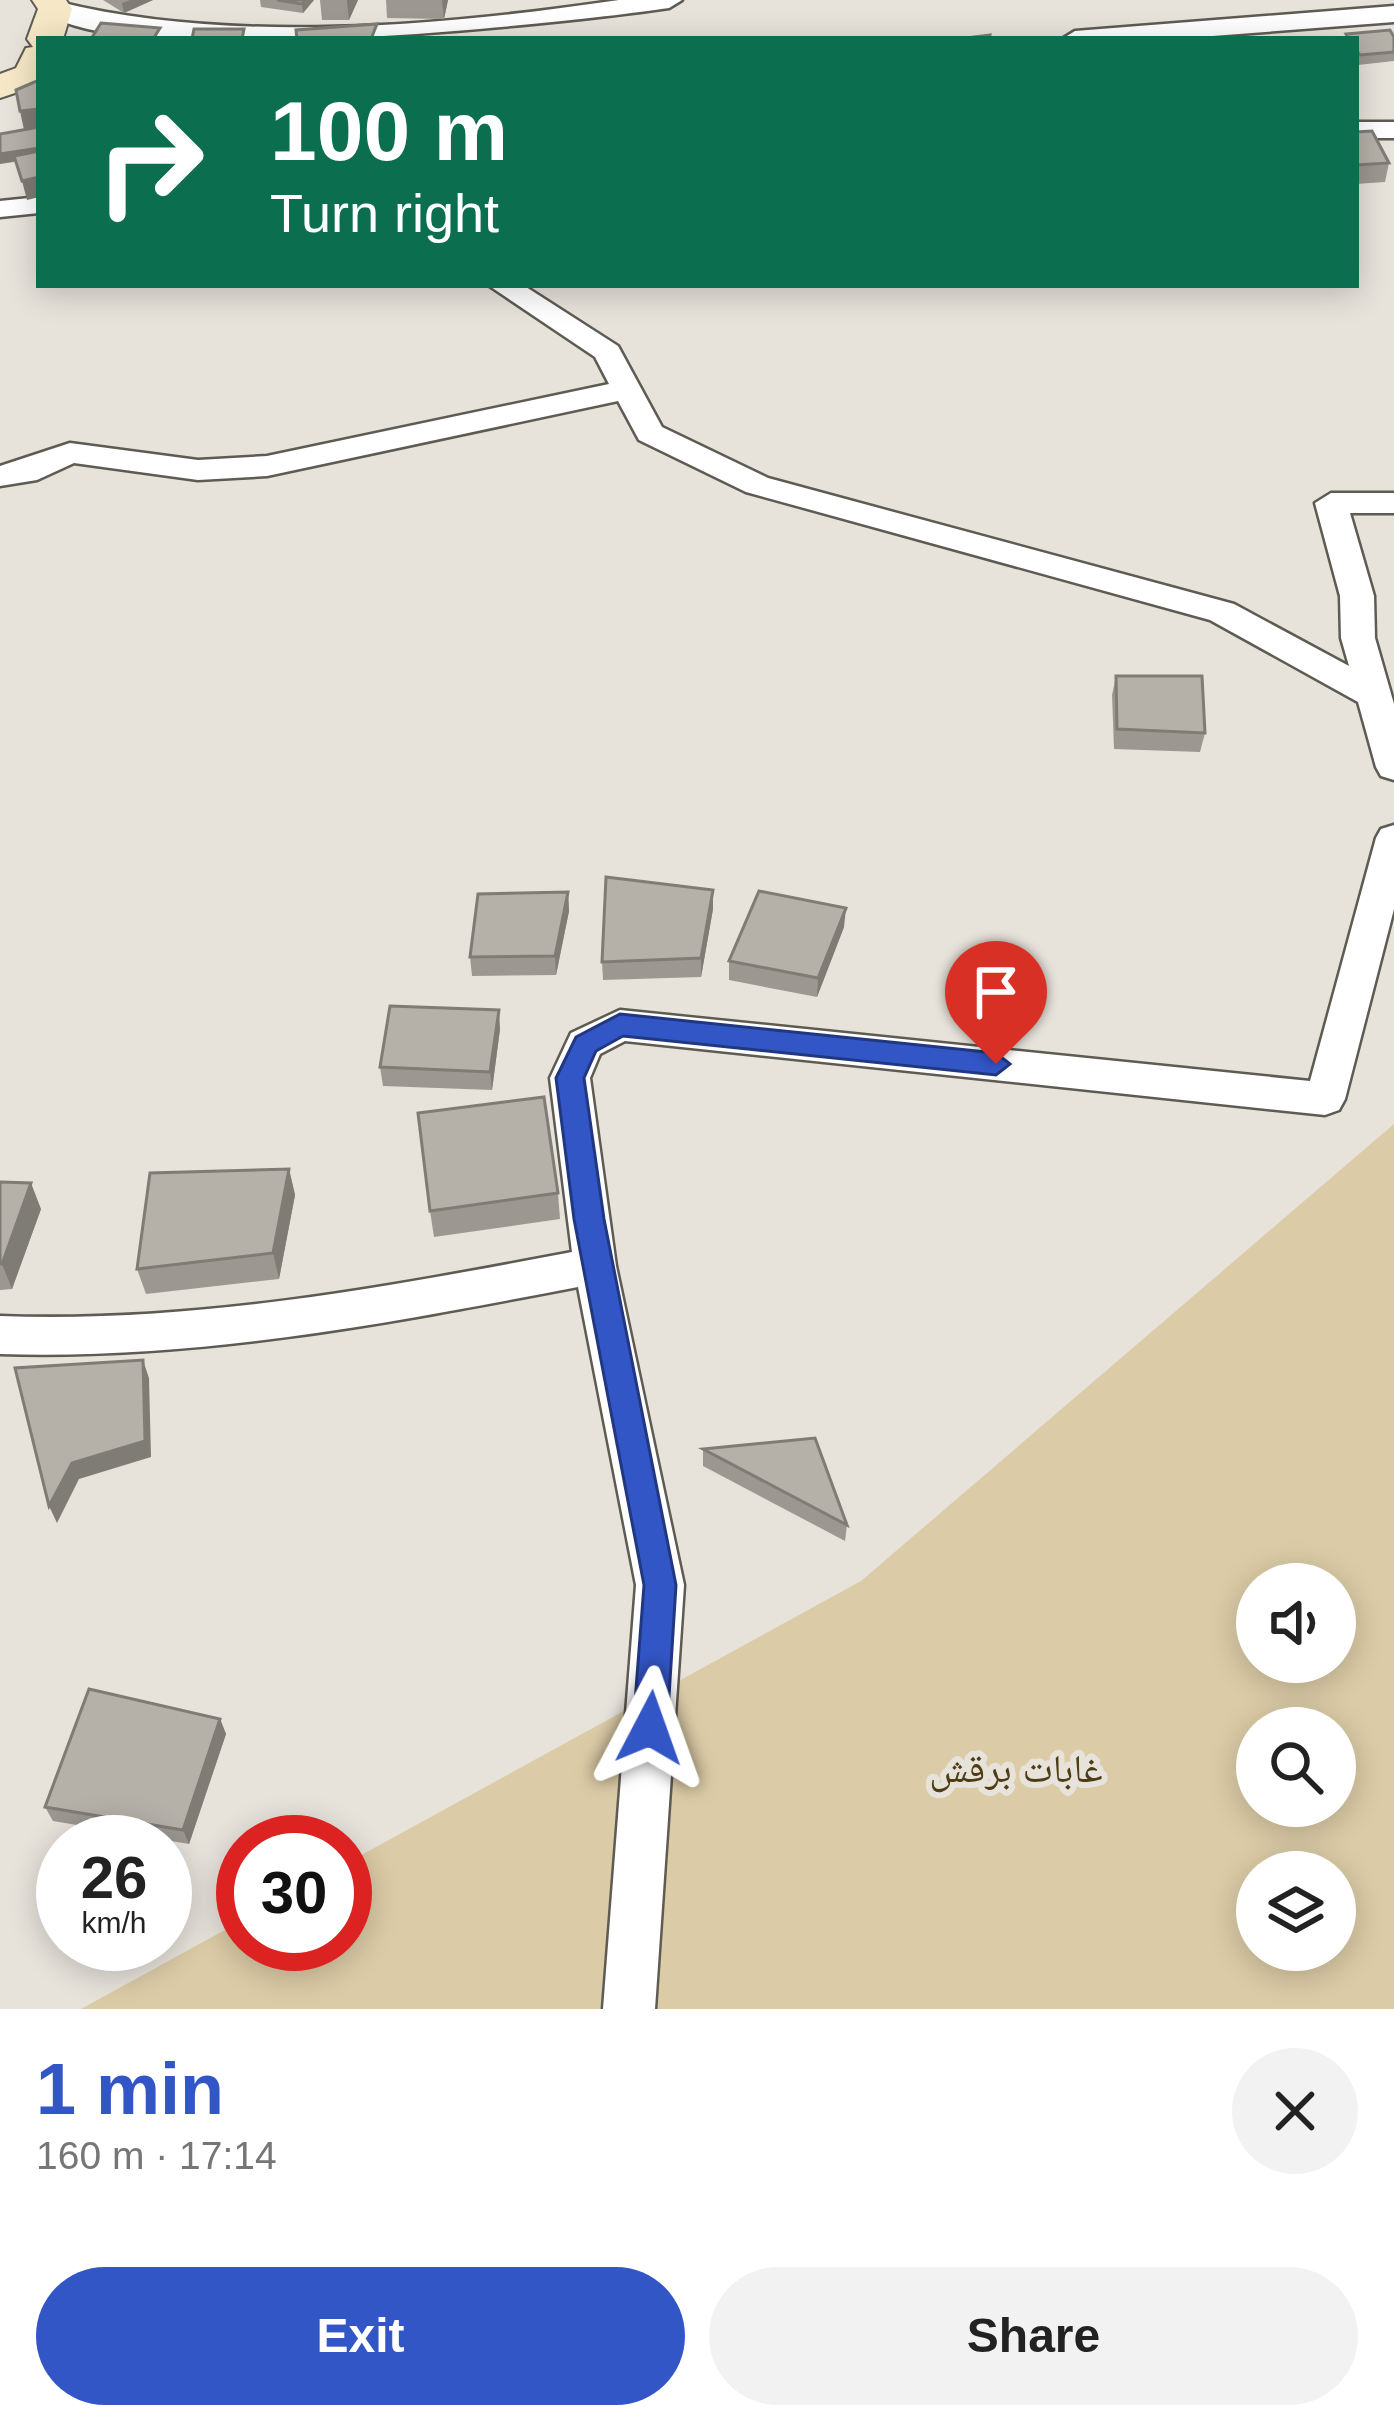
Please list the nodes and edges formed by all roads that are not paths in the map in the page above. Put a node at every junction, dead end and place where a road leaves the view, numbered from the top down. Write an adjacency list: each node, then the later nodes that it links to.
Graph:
1 (190, 0): 5 (street)
2 (669, 0): 6 (street)
3 (1394, 14): 8 (street)
4 (50, 16): 5 (street)
5 (137, 25): 6 (street)
6 (408, 32): 7 (street)
7 (437, 36)
8 (1113, 36)
9 (36, 63): 10 (street)
10 (0, 87)
11 (1359, 130): 12 (street)
12 (1394, 130)
13 (36, 205): 14 (street)
14 (0, 209)
15 (508, 288): 16 (street)
16 (625, 390): 17 (street); 19 (street)
17 (0, 476)
18 (1394, 502): 19 (street)
19 (1374, 695): 20 (street)
20 (1394, 767)
21 (1394, 838): 22 (street)
22 (596, 1266): 23 (street); 24 (street)
23 (0, 1335)
24 (629, 2009)

